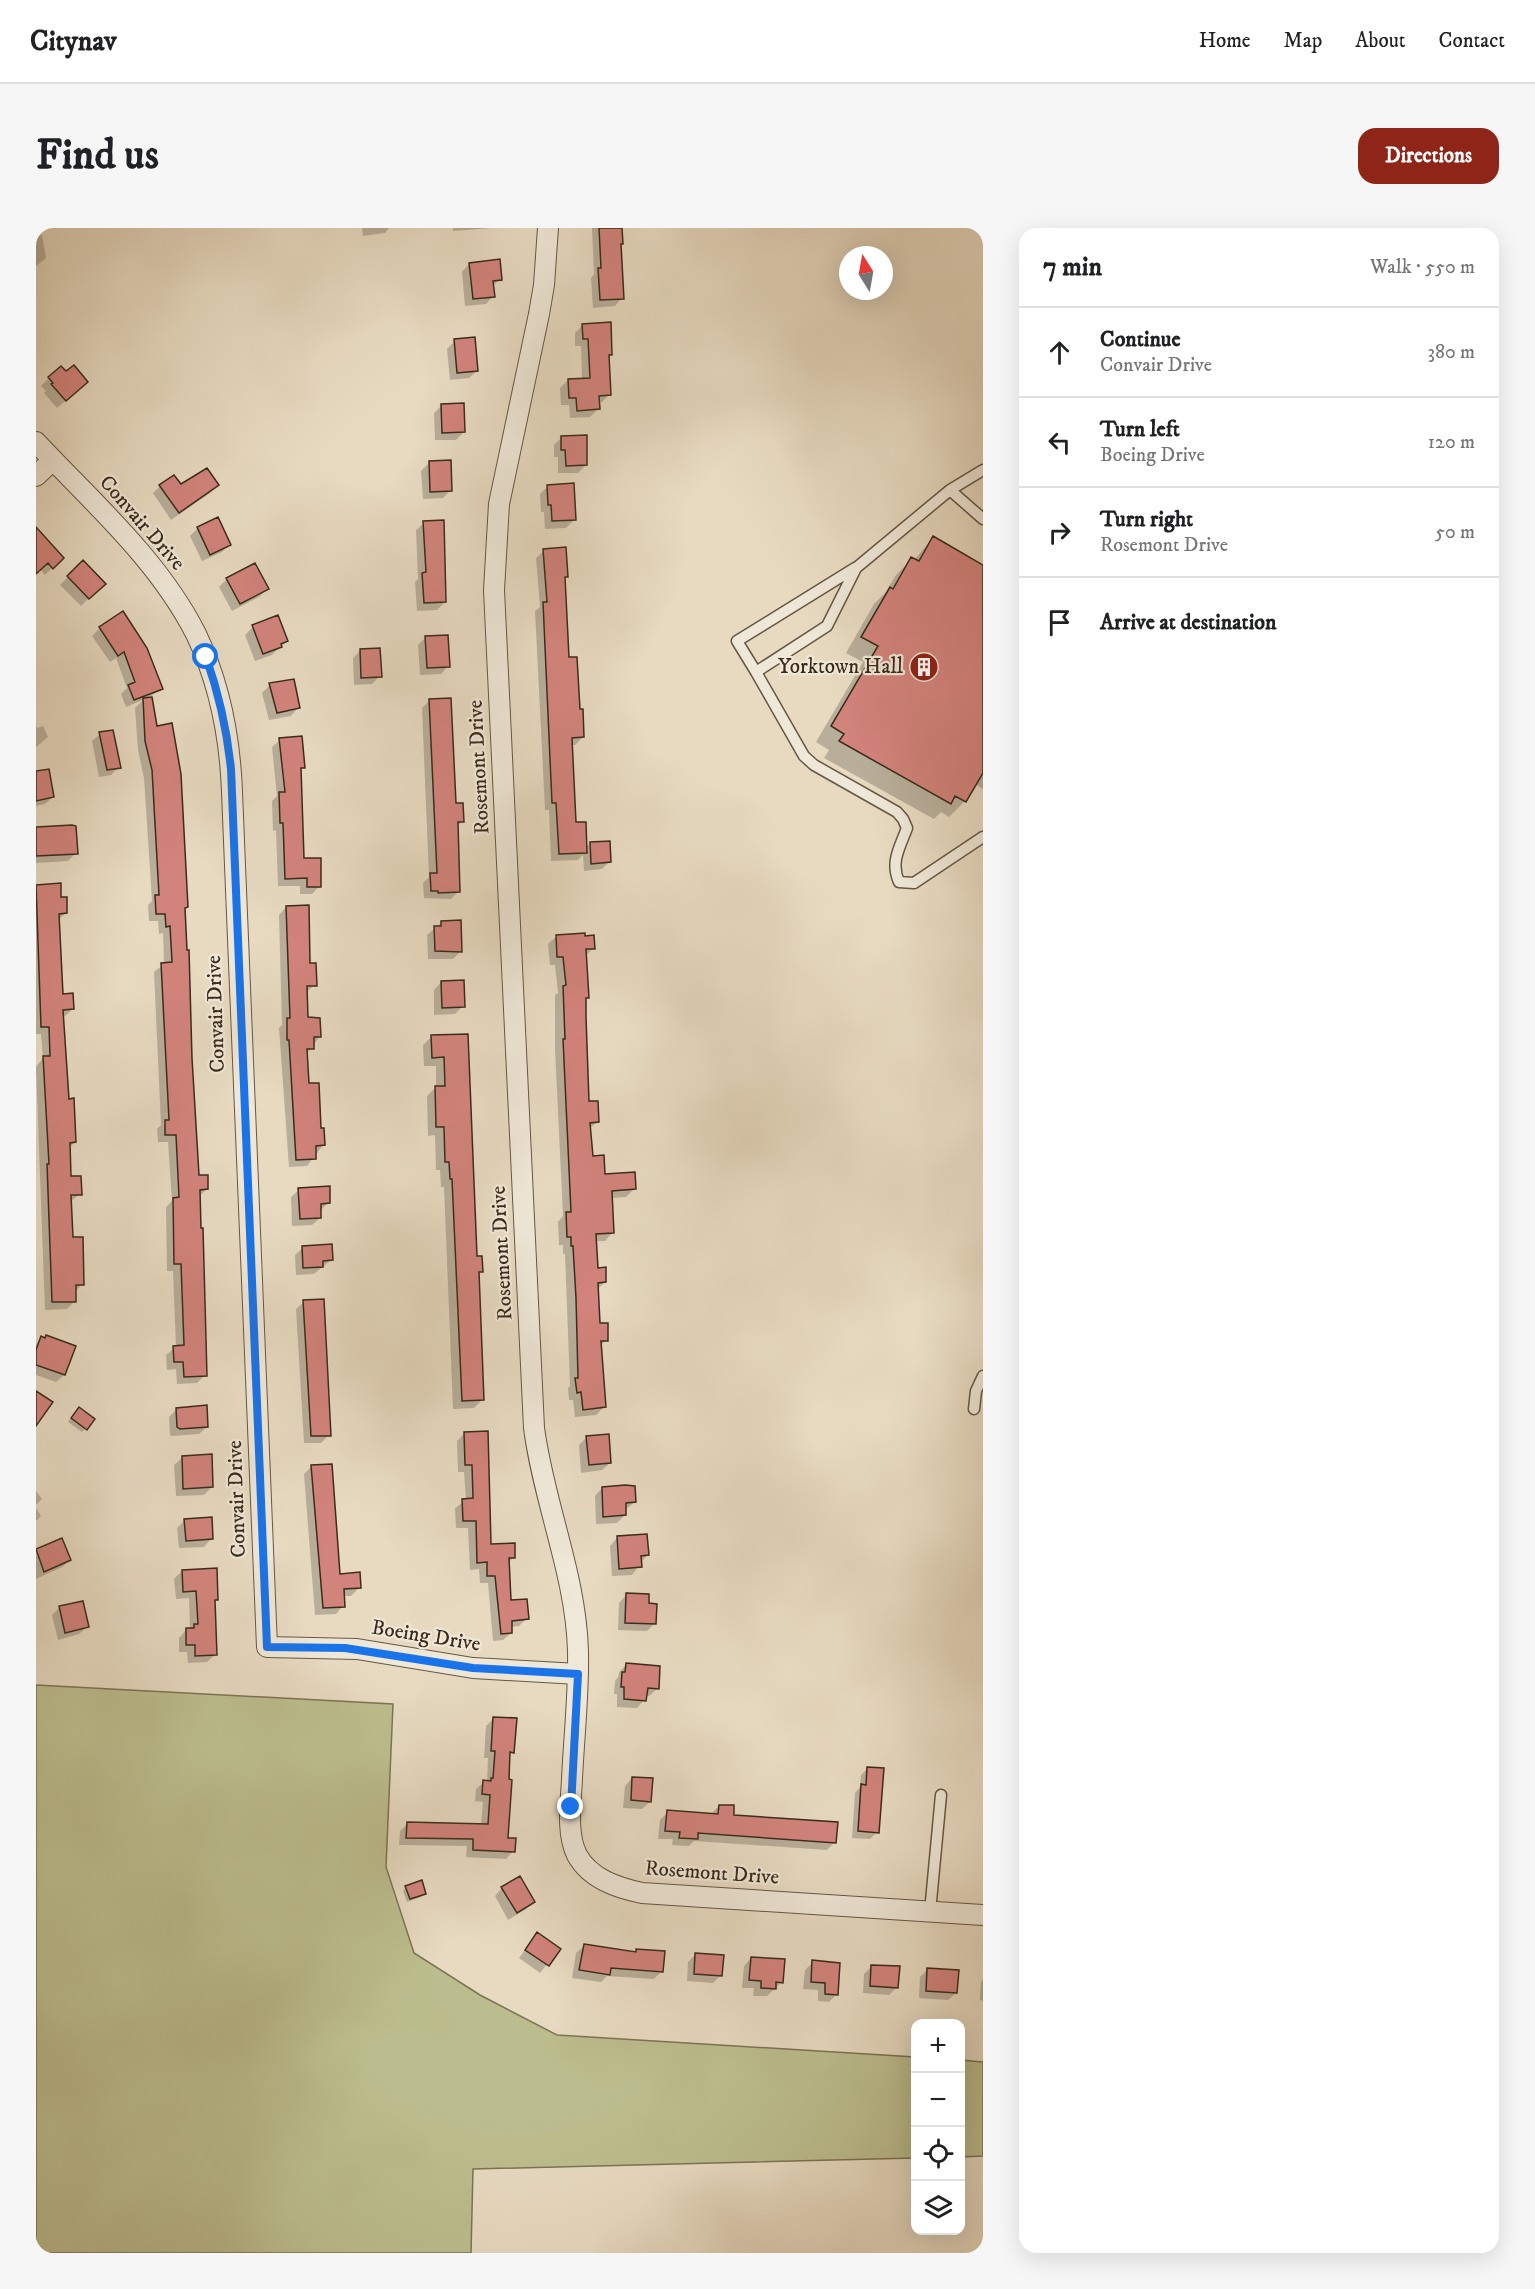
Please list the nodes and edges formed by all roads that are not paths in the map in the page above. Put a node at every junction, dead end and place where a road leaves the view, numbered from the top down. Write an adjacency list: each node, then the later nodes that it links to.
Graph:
1 (548, 228): 14 (street, Rosemont Drive)
2 (36, 442): 3 (street, Convair Drive)
3 (53, 460): 5 (street); 13 (street, Convair Drive)
4 (983, 470): 6 (lane)
5 (36, 476)
6 (950, 490): 7 (lane); 8 (lane)
7 (983, 519)
8 (856, 568): 9 (lane); 9 (lane)
9 (756, 672): 10 (lane)
10 (981, 836)
11 (983, 1376): 12 (lane)
12 (974, 1409)
13 (267, 1647): 14 (street, Boeing Drive)
14 (578, 1674): 16 (street, Rosemont Drive)
15 (941, 1795): 16 (lane)
16 (930, 1912): 17 (street, Rosemont Drive)
17 (983, 1915)

